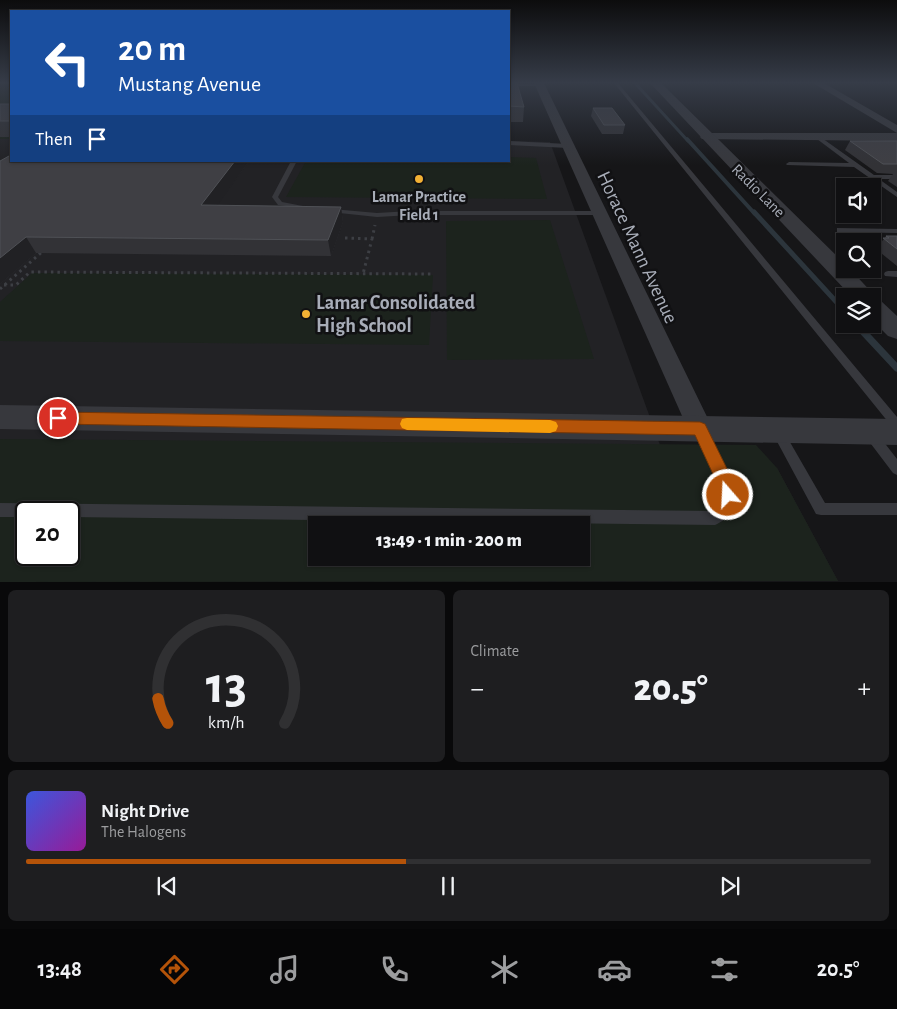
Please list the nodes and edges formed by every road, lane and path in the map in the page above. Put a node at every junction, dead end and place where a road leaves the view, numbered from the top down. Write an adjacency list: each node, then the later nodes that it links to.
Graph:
1 (552, 110): 10 (street, Horace Mann Avenue)
2 (638, 110): 34 (lane)
3 (681, 110): 6 (street, Radio Lane)
4 (863, 110): 5 (street)
5 (897, 130)
6 (706, 137): 7 (street); 29 (street, Radio Lane)
7 (819, 138): 8 (street); 13 (lane)
8 (897, 138)
9 (510, 143): 10 (lane)
10 (568, 146): 21 (street, Horace Mann Avenue)
11 (293, 162): 19 (lane)
12 (788, 164): 13 (lane)
13 (856, 165): 14 (lane)
14 (873, 178)
15 (881, 178): 16 (lane)
16 (897, 178)
17 (881, 184): 18 (lane)
18 (897, 195)
19 (311, 208)
20 (327, 211): 21 (lane)
21 (599, 213): 35 (street, Horace Mann Avenue)
22 (840, 230): 23 (lane)
23 (897, 231)
24 (345, 238): 26 (path)
25 (50, 245): 28 (path)
26 (363, 274): 27 (path); 28 (path)
27 (432, 274)
28 (4, 285): 30 (path)
29 (856, 288)
30 (0, 289)
31 (881, 314): 32 (street)
32 (897, 330)
33 (0, 417): 35 (street)
34 (897, 424)
35 (700, 429): 36 (street); 40 (lane)
36 (777, 430): 37 (street); 39 (lane)
37 (883, 432): 38 (lane)
38 (897, 469)
39 (897, 509)
40 (0, 510)

